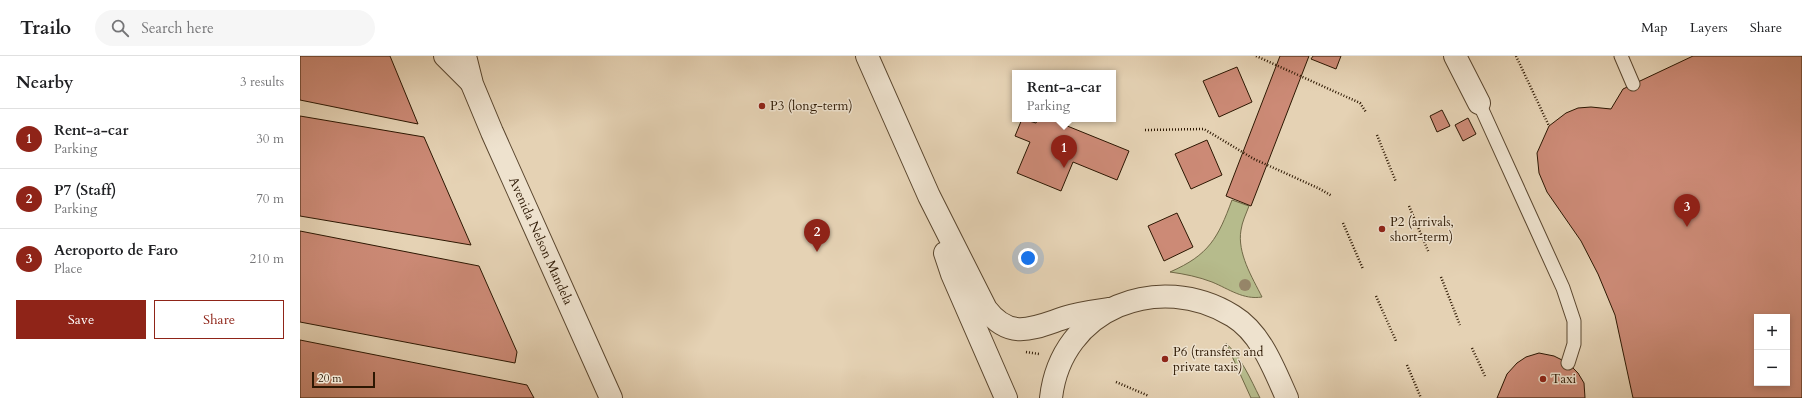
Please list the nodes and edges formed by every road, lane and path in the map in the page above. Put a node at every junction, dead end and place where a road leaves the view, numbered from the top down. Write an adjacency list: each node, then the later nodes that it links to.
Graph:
1 (445, 56): 8 (street)
2 (465, 56): 8 (street)
3 (867, 56): 16 (street)
4 (1256, 56): 11 (path)
5 (1455, 56): 10 (street)
6 (1516, 56): 12 (path)
7 (1621, 56): 9 (lane)
8 (472, 84): 33 (street, Avenida Nelson Mandela)
9 (1633, 84)
10 (1479, 103): 28 (lane)
11 (1366, 112)
12 (1549, 126)
13 (1145, 130): 17 (path)
14 (1377, 135): 15 (path)
15 (1396, 182)
16 (929, 196): 24 (street); 34 (street)
17 (1332, 196)
18 (1409, 206): 20 (path)
19 (1343, 223): 21 (path)
20 (1430, 253)
21 (1363, 269)
22 (1441, 277): 25 (path)
23 (1376, 296): 26 (path)
24 (1109, 309): 35 (street); 36 (street)
25 (1460, 325)
26 (1396, 341)
27 (1472, 348): 30 (path)
28 (1568, 363)
29 (1407, 365): 37 (path)
30 (1485, 376)
31 (1116, 382): 32 (path)
32 (1149, 396)
33 (611, 398)
34 (1006, 398)
35 (1051, 398)
36 (1287, 398)
37 (1421, 398)

